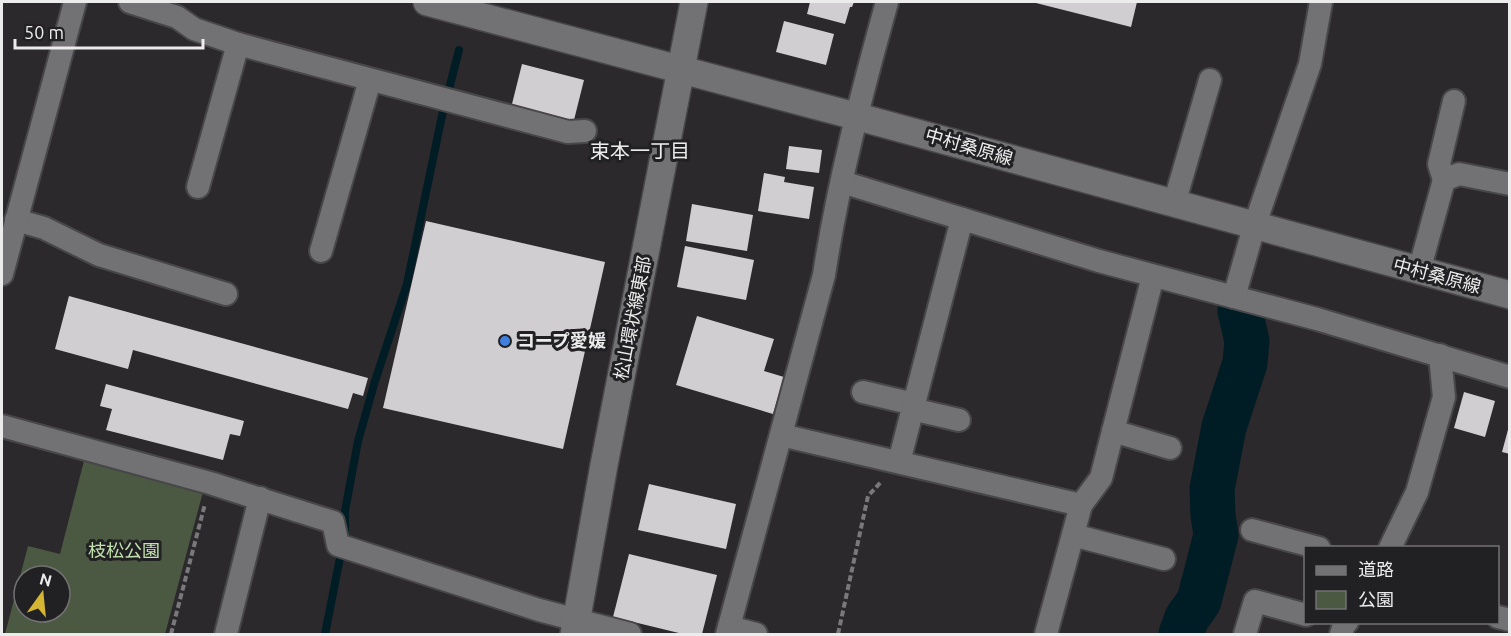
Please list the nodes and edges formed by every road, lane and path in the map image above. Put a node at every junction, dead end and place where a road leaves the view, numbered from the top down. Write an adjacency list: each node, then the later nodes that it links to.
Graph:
1 (75, 2): 19 (street)
2 (130, 2): 7 (street)
3 (427, 2): 8 (street, 中村桑原線)
4 (694, 2): 8 (street, 松山環状線東部)
5 (887, 2): 12 (street)
6 (1321, 2): 21 (street)
7 (238, 44): 9 (street); 17 (street)
8 (681, 69): 12 (street, 中村桑原線); 48 (street, 松山環状線東部)
9 (370, 80): 13 (street); 22 (street)
10 (1210, 80): 18 (street)
11 (1455, 101): 14 (street)
12 (855, 116): 15 (street); 18 (street, 中村桑原線)
13 (585, 131)
14 (1444, 180): 16 (street); 23 (street)
15 (842, 182): 20 (street); 36 (street)
16 (1509, 184)
17 (198, 187)
18 (1174, 204): 21 (street, 中村桑原線)
19 (16, 219): 24 (street); 26 (street)
20 (962, 219): 25 (street); 32 (street)
21 (1254, 227): 23 (street, 中村桑原線); 28 (street)
22 (321, 251)
23 (1419, 271): 27 (street, 中村桑原線)
24 (2, 274)
25 (1153, 276): 28 (street); 35 (street)
26 (226, 294)
27 (1509, 295)
28 (1234, 297): 29 (street)
29 (1440, 355): 30 (street); 45 (street)
30 (1509, 377)
31 (862, 392): 32 (street)
32 (913, 406): 33 (street); 38 (street)
33 (959, 420)
34 (2, 426): 39 (street)
35 (1113, 431): 37 (street); 41 (street)
36 (781, 435): 38 (street); 49 (street)
37 (1170, 448)
38 (899, 462): 41 (street); 54 (path)
39 (210, 483): 40 (street); 50 (path)
40 (260, 498): 48 (street); 51 (street)
41 (1081, 505): 43 (street)
42 (1252, 530): 44 (street)
43 (1073, 535): 46 (street); 55 (street)
44 (1312, 546)
45 (1391, 546)
46 (1164, 559)
47 (1304, 615): 56 (street)
48 (575, 628): 52 (street)
49 (728, 631): 53 (street)
50 (171, 634)
51 (226, 634)
52 (630, 634)
53 (756, 634)
54 (838, 634)
55 (1046, 634)
56 (1245, 634)

